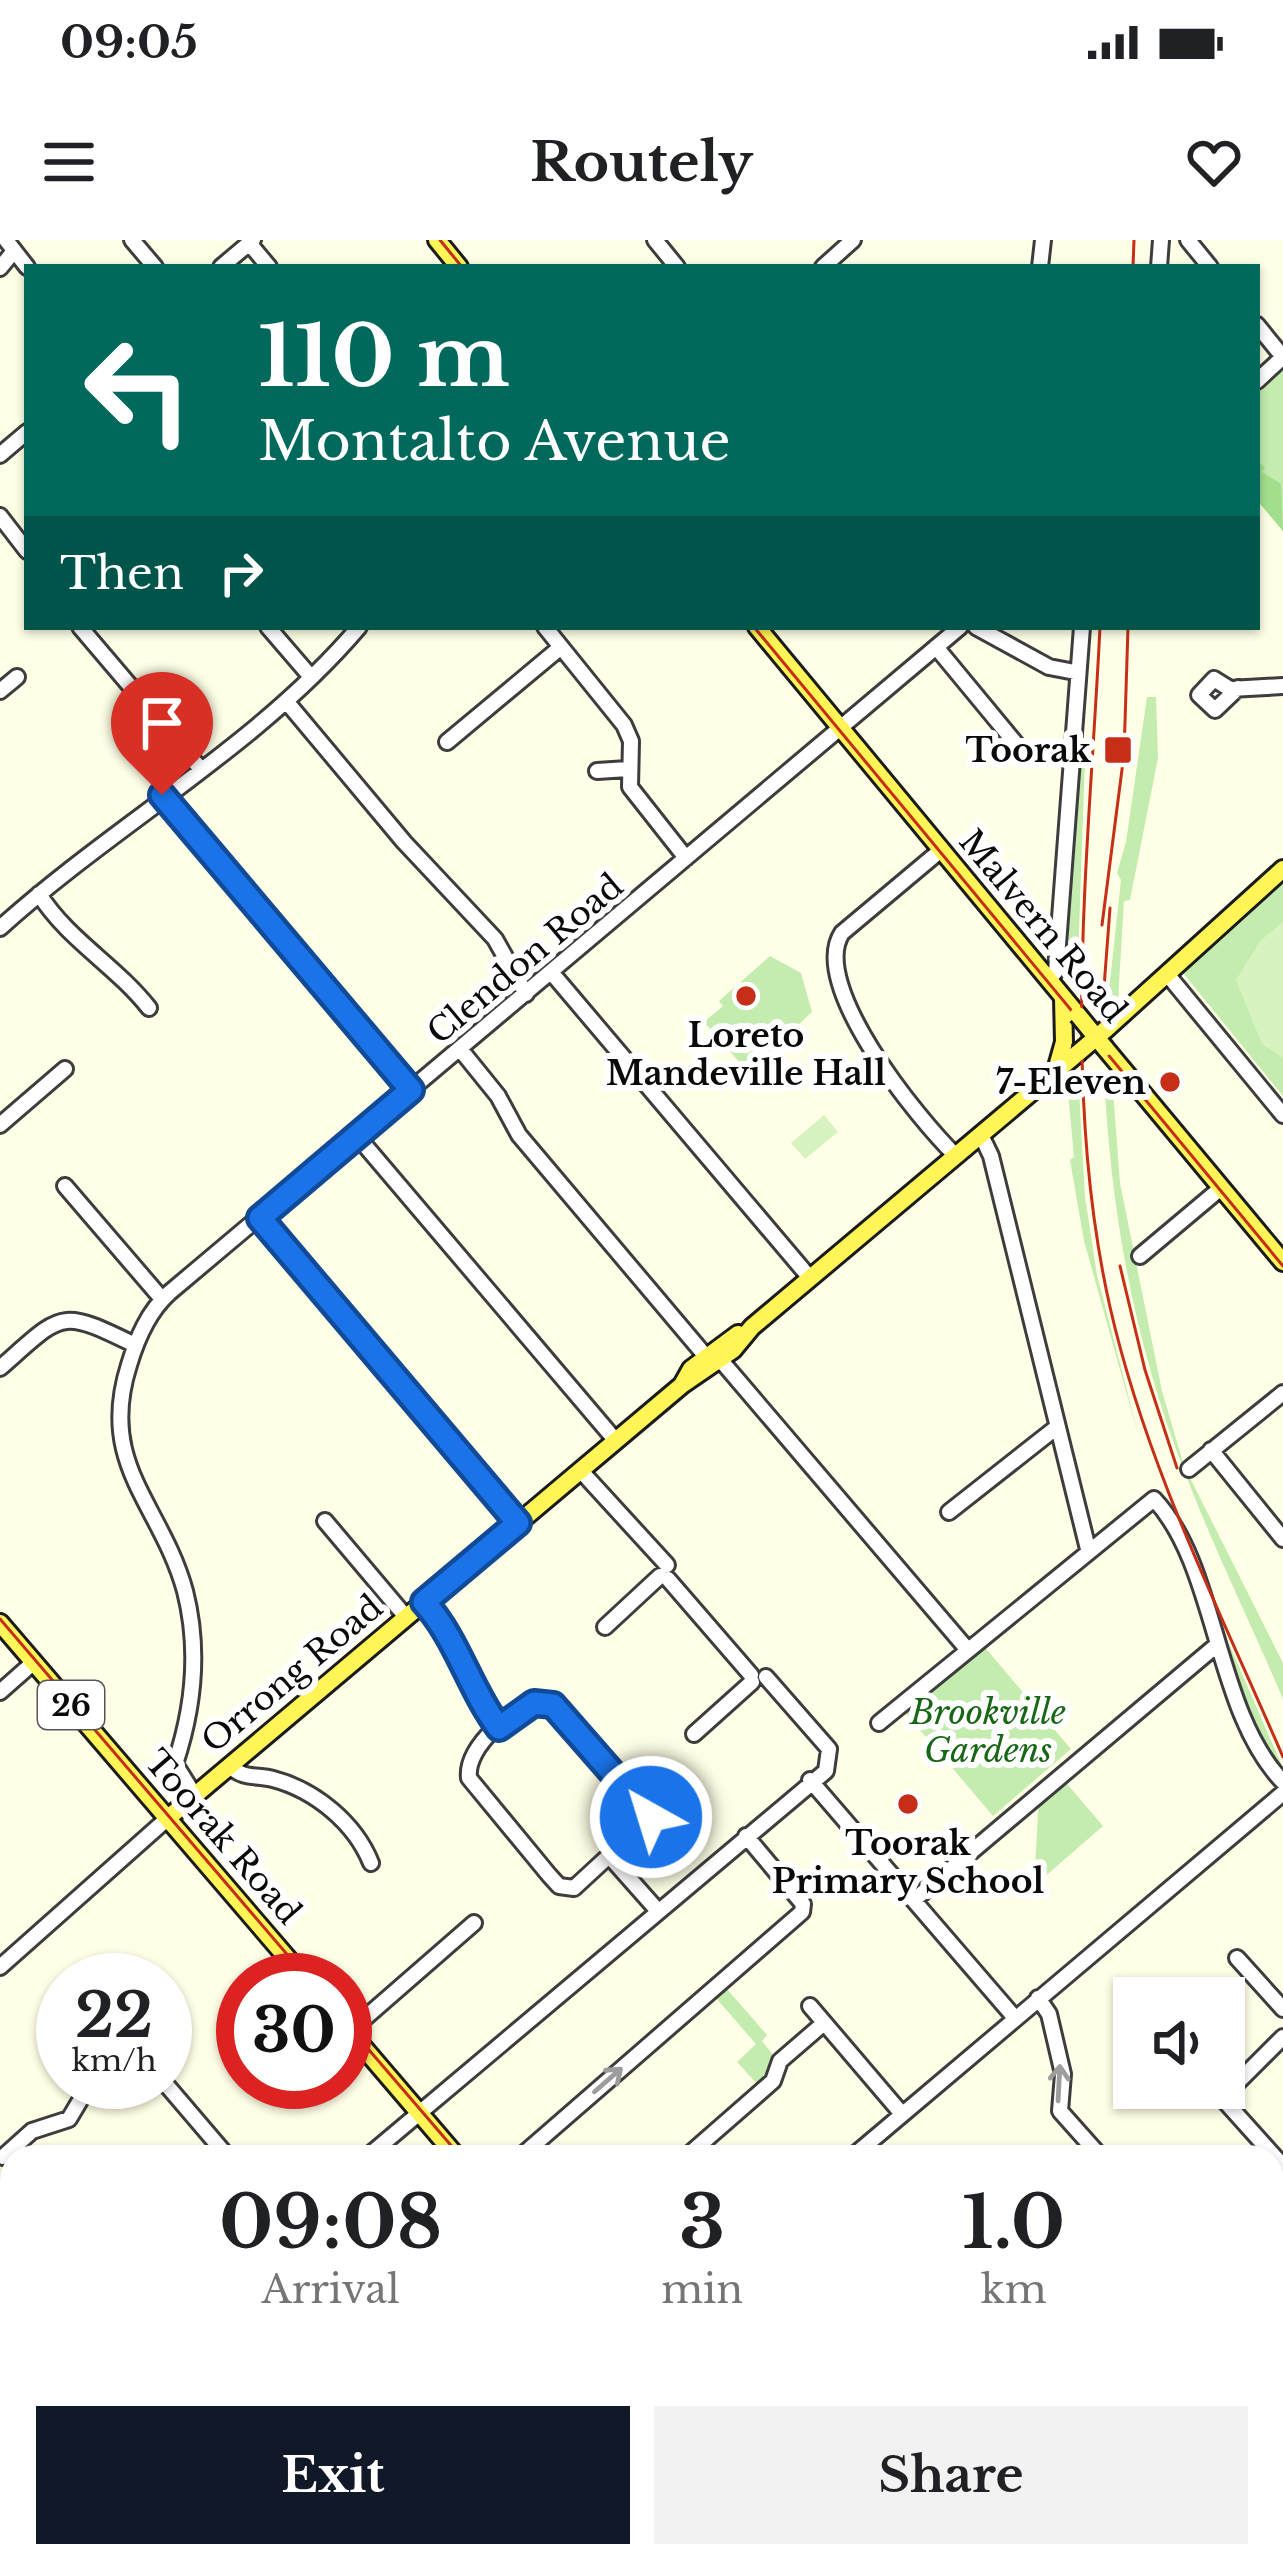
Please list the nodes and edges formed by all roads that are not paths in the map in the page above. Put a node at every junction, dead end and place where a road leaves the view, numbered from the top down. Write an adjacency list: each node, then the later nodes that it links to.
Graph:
1 (132, 240): 8 (street)
2 (437, 240): 10 (main road)
3 (655, 240): 11 (street)
4 (853, 240): 12 (street)
5 (1188, 240): 13 (street)
6 (251, 242): 9 (street)
7 (10, 246): 14 (street)
8 (152, 264)
9 (225, 264)
10 (457, 264)
11 (675, 264)
12 (826, 264)
13 (1208, 264)
14 (0, 268)
15 (1260, 329): 16 (street)
16 (1283, 357): 17 (street)
17 (1260, 378)
18 (24, 434): 19 (street)
19 (0, 454)
20 (0, 516): 21 (street)
21 (24, 547)
22 (83, 630): 42 (street)
23 (271, 630): 34 (street)
24 (355, 630): 34 (street)
25 (548, 630): 30 (street)
26 (759, 630): 39 (main road, Malvern Road)
27 (956, 630): 31 (street, Clendon Road)
28 (981, 630): 32 (street)
29 (1082, 630): 32 (street)
30 (561, 646): 40 (street); 43 (street)
31 (936, 647): 39 (street, Clendon Road); 41 (street)
32 (1075, 672): 53 (street)
33 (16, 677): 37 (street)
34 (311, 677): 38 (street)
35 (1283, 686): 36 (street)
36 (1230, 690)
37 (0, 691)
38 (286, 701): 42 (street); 54 (street)
39 (840, 728): 46 (main road, Malvern Road); 47 (street, Clendon Road)
40 (447, 742)
41 (1017, 745)
42 (199, 767): 45 (street)
43 (628, 769): 44 (street); 47 (street)
44 (597, 772)
45 (162, 795): 49 (street); 61 (street)
46 (941, 850): 53 (main road, Malvern Road); 66 (street)
47 (686, 858): 51 (street, Clendon Road)
48 (1283, 868): 52 (main road, Orrong Road)
49 (39, 894): 50 (street); 56 (street)
50 (0, 928)
51 (551, 972): 54 (street, Clendon Road); 72 (street)
52 (1167, 974): 57 (main road, Orrong Road); 62 (street)
53 (1049, 980): 55 (main road, Malvern Road)
54 (526, 994): 58 (street, Clendon Road)
55 (1063, 997): 57 (main road, Malvern Road, bridge); 60 (main road)
56 (148, 1008)
57 (1102, 1038): 60 (main road, Orrong Road, bridge); 68 (main road, Malvern Road)
58 (460, 1049): 61 (street, Clendon Road); 75 (street)
59 (65, 1069): 63 (street)
60 (1054, 1073): 64 (main road, Orrong Road)
61 (411, 1090): 65 (street, Clendon Road)
62 (1283, 1115)
63 (0, 1125)
64 (981, 1135): 66 (main road, Orrong Road); 78 (street)
65 (357, 1136): 69 (street, Clendon Road); 79 (street)
66 (956, 1156): 72 (main road, Orrong Road)
67 (65, 1186): 73 (street)
68 (1221, 1188): 70 (street); 71 (main road, Malvern Road)
69 (260, 1218): 73 (street, Clendon Road); 85 (street)
70 (1140, 1256)
71 (1283, 1262)
72 (810, 1278): 75 (main road, Orrong Road)
73 (162, 1299): 74 (street, Clendon Road)
74 (135, 1345): 76 (street); 108 (street, Clendon Road)
75 (714, 1359): 79 (main road, Orrong Road); 94 (street)
76 (0, 1368)
77 (1283, 1393): 80 (street)
78 (1057, 1427): 83 (street); 87 (street)
79 (616, 1441): 82 (main road, Orrong Road)
80 (1211, 1450): 81 (street); 86 (street)
81 (1189, 1468)
82 (581, 1471): 85 (main road, Orrong Road); 88 (street)
83 (950, 1512)
84 (325, 1521): 90 (street)
85 (518, 1523): 89 (main road, Orrong Road)
86 (1283, 1539)
87 (1088, 1550): 93 (street); 94 (street)
88 (666, 1572): 92 (street); 96 (street)
89 (424, 1602): 90 (main road, Orrong Road); 99 (street)
90 (406, 1617): 101 (main road, Orrong Road)
91 (0, 1623): 95 (main road, Toorak Road / 26)
92 (605, 1627)
93 (1218, 1644): 107 (street); 114 (street)
94 (967, 1648): 98 (street)
95 (34, 1662): 97 (street); 110 (main road, Toorak Road / 26)
96 (758, 1678): 100 (street); 106 (street)
97 (0, 1691)
98 (879, 1723)
99 (499, 1728): 104 (street); 112 (street)
100 (694, 1734)
101 (248, 1750): 102 (main road, Orrong Road); 105 (street)
102 (230, 1766): 105 (street); 108 (main road, Orrong Road)
103 (450, 1766): 104 (street)
104 (468, 1767): 112 (street)
105 (271, 1778): 113 (street)
106 (810, 1780): 111 (street); 114 (street)
107 (1283, 1782)
108 (199, 1793): 110 (main road, Orrong Road)
109 (1283, 1793): 120 (street)
110 (168, 1818): 117 (main road, Toorak Road / 26); 119 (street, Orrong Road)
111 (746, 1836): 115 (street); 138 (street, one-way to 111)
112 (611, 1859): 115 (street)
113 (371, 1863)
114 (914, 1900): 124 (street)
115 (658, 1911): 132 (street)
116 (474, 1923): 122 (street)
117 (283, 1953)
118 (1237, 1958): 123 (street)
119 (0, 1966)
120 (1038, 1998): 124 (street); 141 (street, one-way to 120)
121 (810, 2006): 125 (street)
122 (372, 2007)
123 (1283, 2009)
124 (1015, 2018): 133 (street)
125 (824, 2023): 133 (street); 139 (street)
126 (1283, 2037): 128 (street)
127 (372, 2057): 132 (main road)
128 (1245, 2075)
129 (75, 2109): 134 (street)
130 (187, 2109): 135 (street)
131 (1232, 2109): 142 (street)
132 (421, 2114): 136 (street); 137 (main road)
133 (902, 2114): 140 (street)
134 (19, 2145)
135 (218, 2145)
136 (382, 2145)
137 (447, 2145)
138 (534, 2145)
139 (700, 2145)
140 (866, 2145)
141 (1091, 2145)
142 (1264, 2145)

